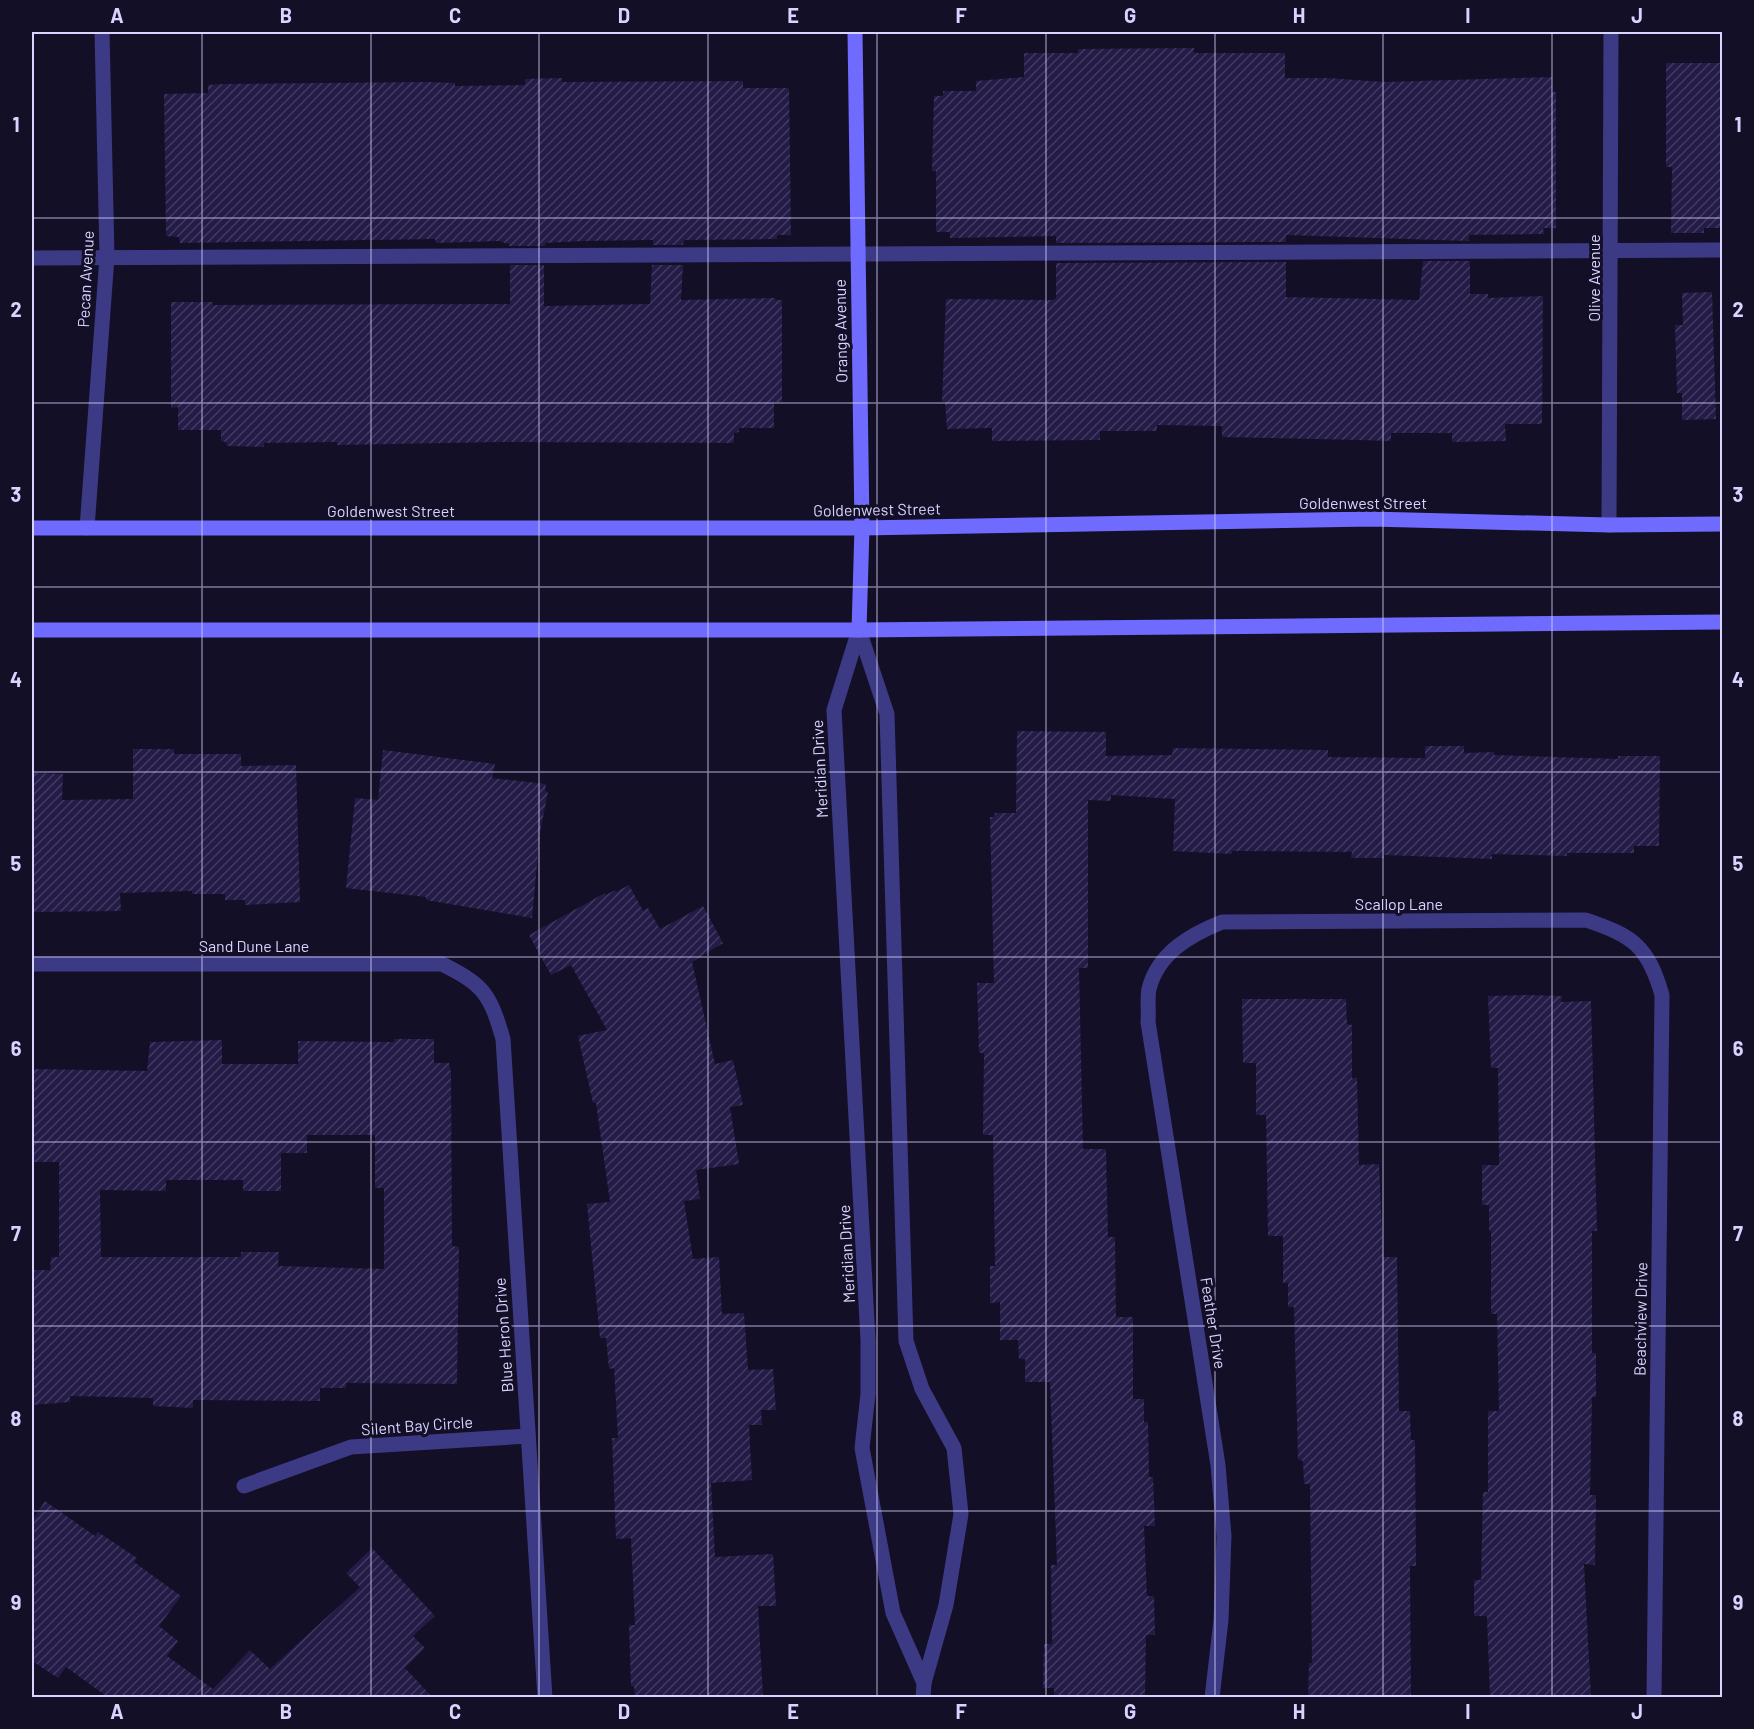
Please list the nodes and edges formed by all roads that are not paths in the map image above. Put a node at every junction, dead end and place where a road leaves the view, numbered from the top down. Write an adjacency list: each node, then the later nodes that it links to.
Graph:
1 (102, 32): 7 (street, Pecan Avenue)
2 (855, 32): 6 (main road, Orange Avenue)
3 (1611, 32): 4 (street, Olive Avenue)
4 (1612, 250): 5 (street); 6 (street); 10 (street, Olive Avenue)
5 (1722, 250)
6 (857, 255): 7 (street); 13 (main road, Orange Avenue)
7 (107, 257): 8 (street); 12 (street, Pecan Avenue)
8 (32, 258)
9 (1722, 524): 10 (main road, Goldenwest Street)
10 (1609, 525): 13 (main road, Goldenwest Street)
11 (32, 528): 12 (main road, Goldenwest Street)
12 (87, 528): 13 (main road, Goldenwest Street)
13 (862, 528): 16 (main road, Orange Avenue)
14 (1722, 621): 16 (main road)
15 (32, 630): 16 (main road)
16 (859, 630): 23 (street, Meridian Drive); 23 (street, Meridian Drive)
17 (1639, 946): 18 (street, Scallop Lane); 26 (street, Beachview Drive)
18 (1164, 959): 25 (street, Feather Drive)
19 (32, 964): 20 (street, Sand Dune Lane)
20 (472, 979): 21 (street, Blue Heron Drive)
21 (528, 1436): 22 (street, Silent Bay Circle); 24 (street, Blue Heron Drive)
22 (244, 1486)
23 (923, 1690)
24 (545, 1698)
25 (1212, 1698)
26 (1654, 1698)

